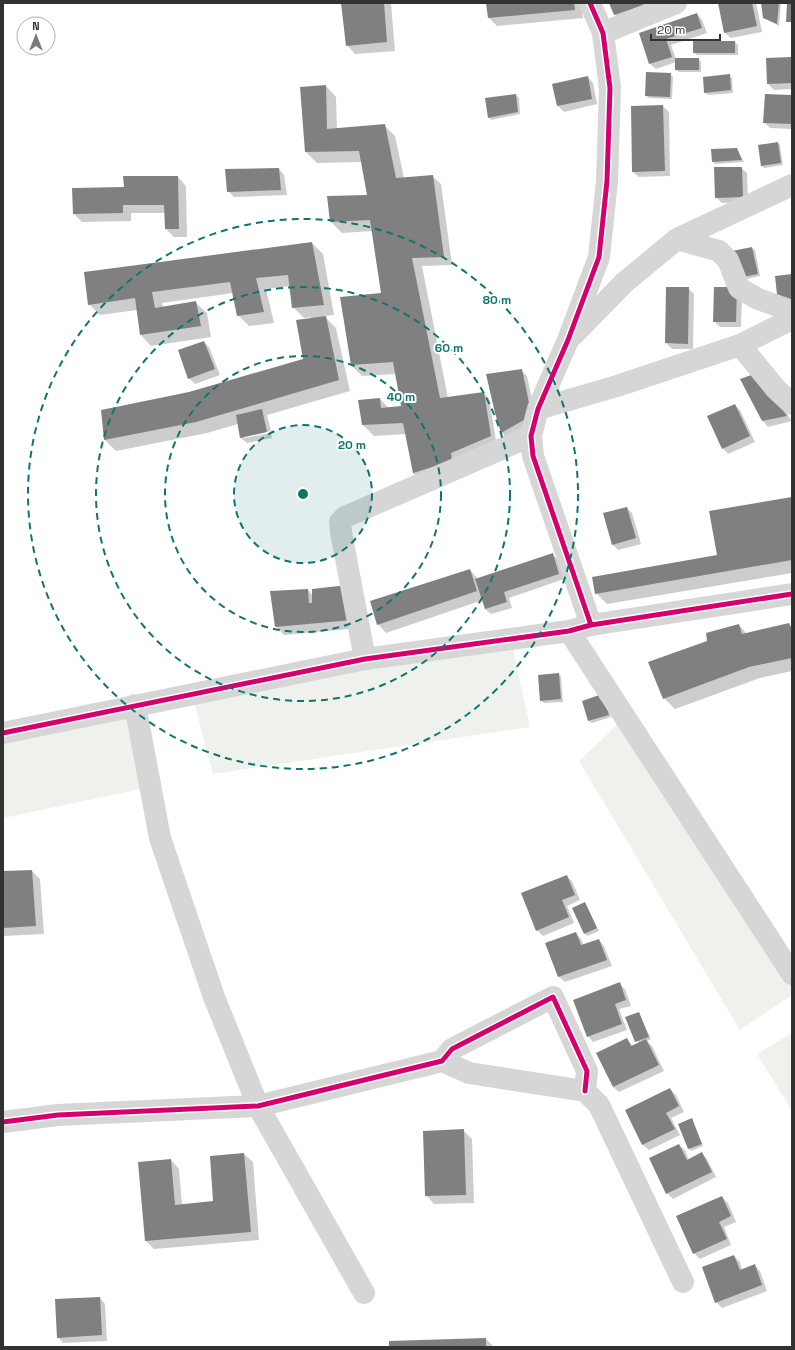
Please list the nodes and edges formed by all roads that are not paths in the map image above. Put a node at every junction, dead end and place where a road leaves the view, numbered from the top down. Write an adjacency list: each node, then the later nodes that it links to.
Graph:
1 (590, 3): 3 (street)
2 (676, 3): 3 (street)
3 (603, 33): 8 (street)
4 (792, 185): 5 (street)
5 (677, 239): 6 (street); 8 (street)
6 (792, 311)
7 (792, 319): 9 (street)
8 (568, 340): 11 (street)
9 (740, 345): 10 (street); 11 (street)
10 (792, 404)
11 (538, 409): 12 (street)
12 (531, 436): 14 (street); 16 (street)
13 (792, 594): 14 (street)
14 (591, 625): 15 (street)
15 (569, 630): 16 (street); 19 (street)
16 (366, 660): 17 (street)
17 (135, 705): 18 (street); 22 (street)
18 (3, 733)
19 (792, 974)
20 (442, 1061): 21 (street); 21 (street); 22 (street)
21 (585, 1091): 24 (street)
22 (258, 1106): 23 (street); 25 (street)
23 (3, 1122)
24 (683, 1282)
25 (364, 1293)

